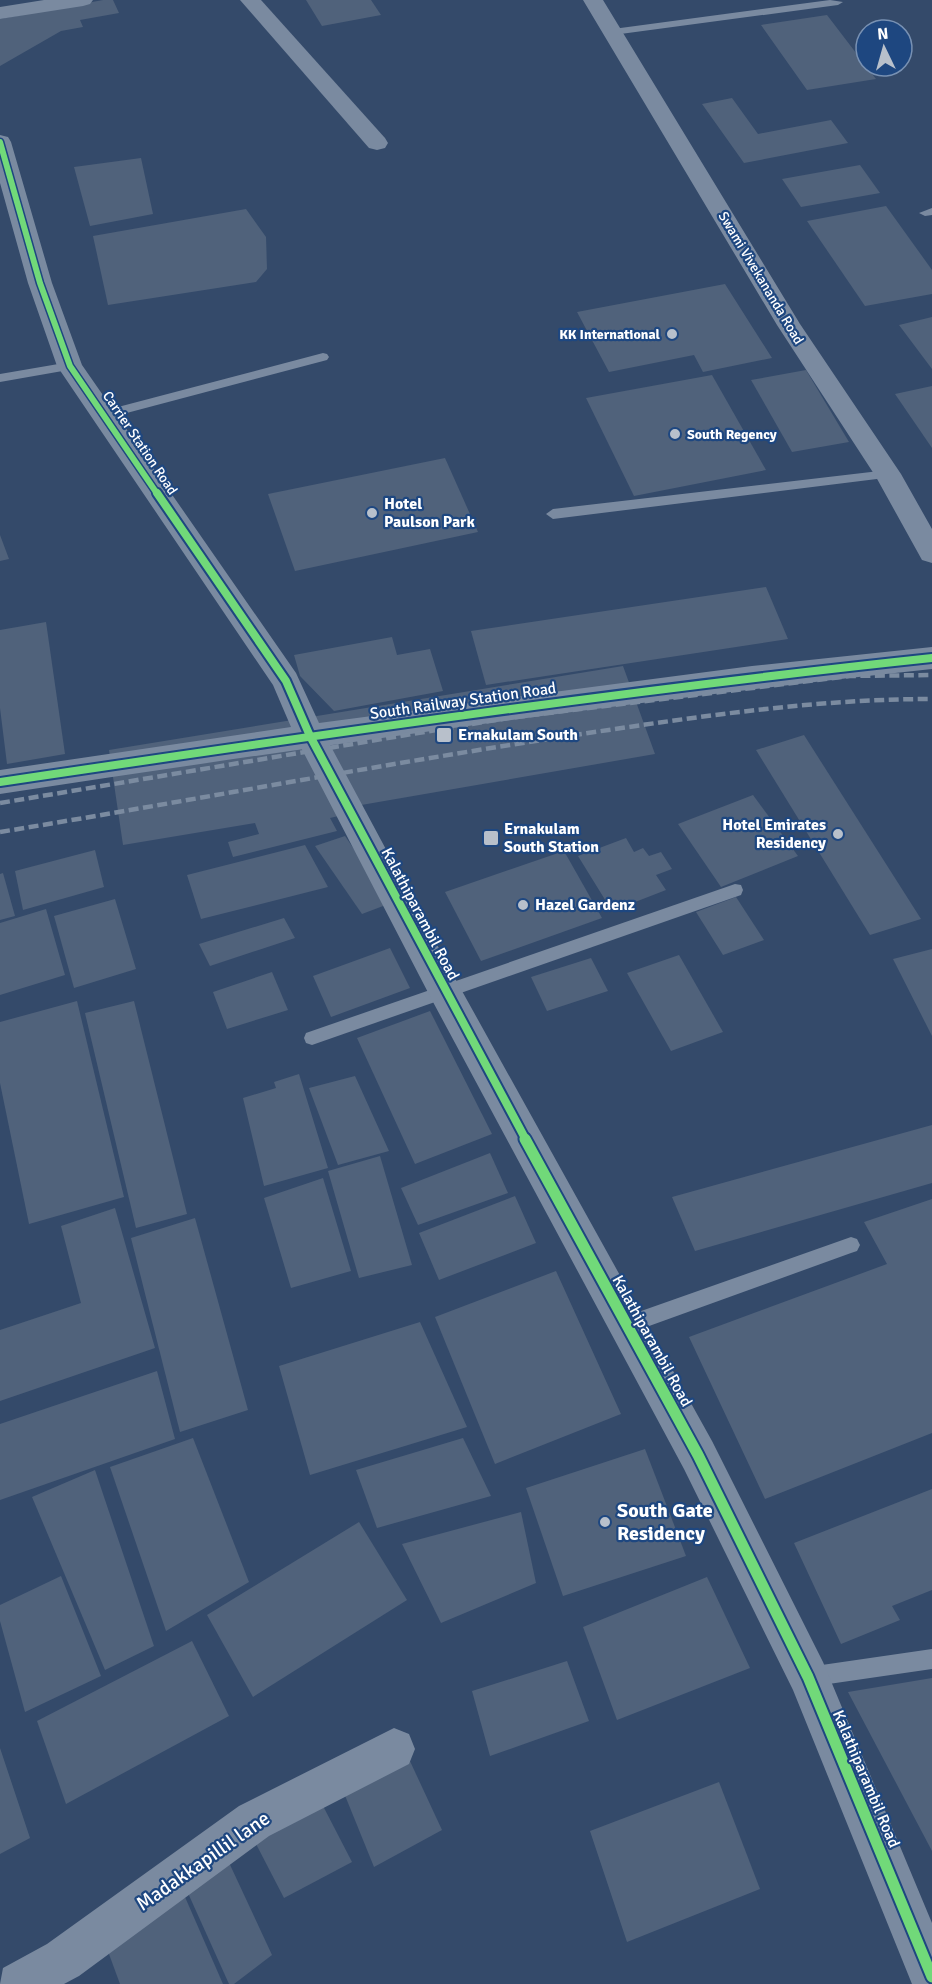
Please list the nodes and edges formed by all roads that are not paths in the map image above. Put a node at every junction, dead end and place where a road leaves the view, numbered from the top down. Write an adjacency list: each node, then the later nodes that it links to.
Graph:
1 (83, 0): 5 (street)
2 (249, 0): 8 (street)
3 (593, 0): 6 (street, Swami Vivekananda Road)
4 (836, 0): 6 (lane)
5 (0, 13)
6 (613, 32): 14 (street, Swami Vivekananda Road)
7 (0, 142): 9 (street, Carrier Station Road)
8 (377, 143)
9 (8, 195): 11 (street, Carrier Station Road)
10 (323, 357): 13 (lane)
11 (70, 366): 12 (lane); 13 (street, Carrier Station Road)
12 (0, 378)
13 (104, 415): 18 (street, Carrier Station Road)
14 (888, 474): 15 (lane); 16 (street, Swami Vivekananda Road)
15 (553, 514)
16 (932, 554)
17 (932, 658): 18 (street, South Railway Station Road)
18 (310, 736): 19 (street, South Railway Station Road); 21 (street, Kalathiparambil Road)
19 (0, 782)
20 (735, 890): 21 (lane)
21 (445, 992): 22 (lane); 24 (street, Kalathiparambil Road)
22 (312, 1038)
23 (851, 1245): 24 (lane)
24 (627, 1325): 26 (street, Kalathiparambil Road)
25 (932, 1659): 26 (lane)
26 (808, 1677): 28 (street, Kalathiparambil Road)
27 (394, 1749): 29 (street, Madakkapillil lane)
28 (932, 1977)
29 (19, 1984)

